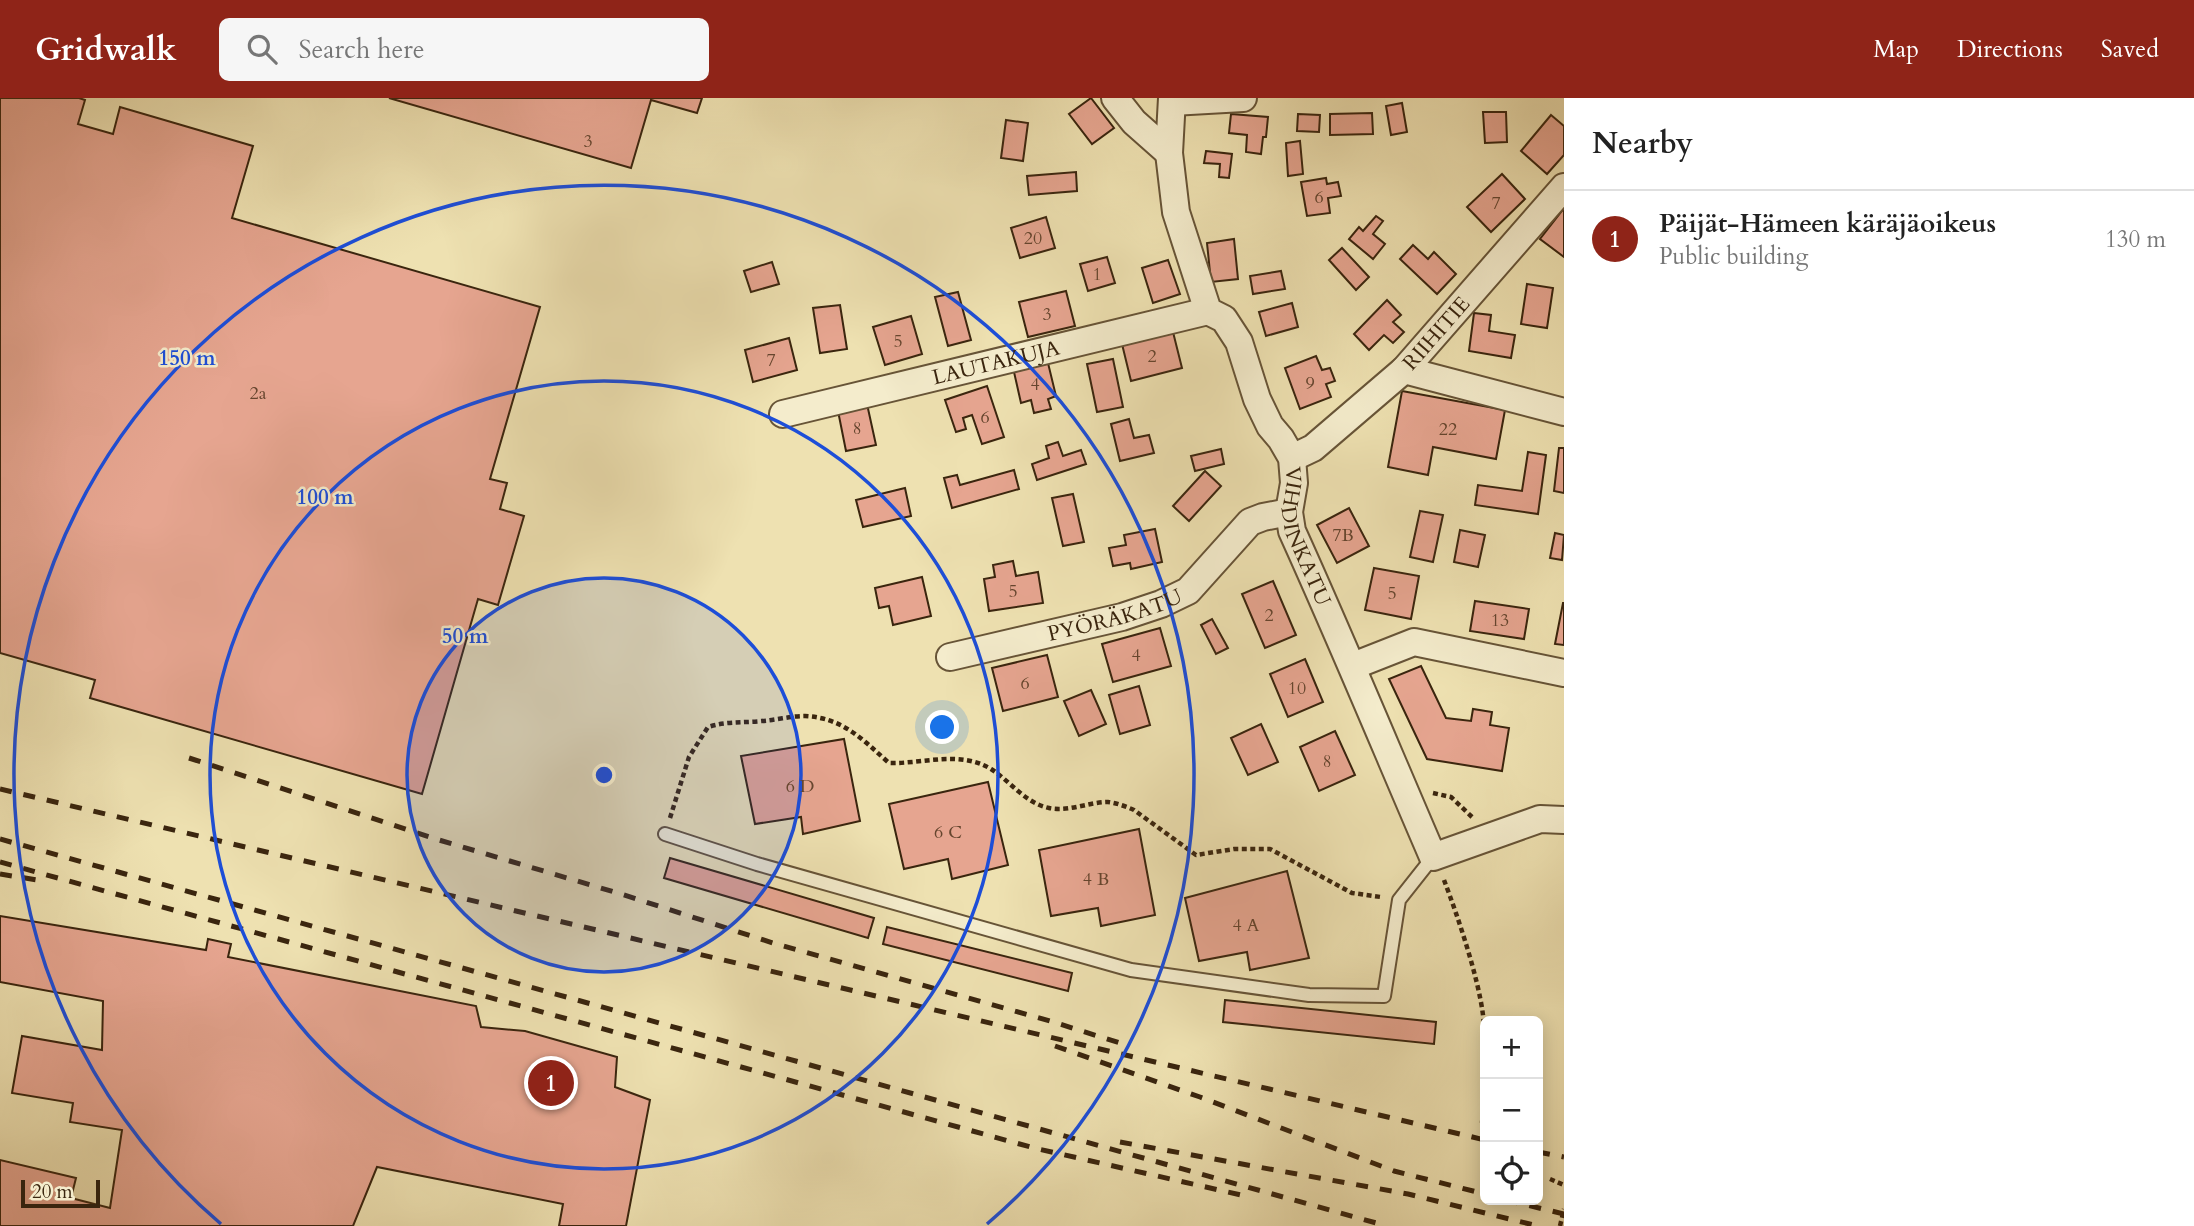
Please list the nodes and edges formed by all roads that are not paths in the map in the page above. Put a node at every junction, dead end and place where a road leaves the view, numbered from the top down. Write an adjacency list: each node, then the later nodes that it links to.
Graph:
1 (1115, 98): 4 (street)
2 (1243, 98): 3 (street)
3 (1172, 100): 4 (street)
4 (1169, 153): 6 (street)
5 (1564, 187): 7 (street, RIIHITIE)
6 (1208, 311): 9 (street, LAUTAKUJA); 10 (street, VIHDINKATU)
7 (1404, 370): 8 (street); 10 (street, RIIHITIE)
8 (1564, 412)
9 (783, 414)
10 (1292, 458): 11 (street, VIHDINKATU)
11 (1290, 512): 12 (street, PYÖRÄKATU); 13 (street, VIHDINKATU)
12 (950, 657)
13 (1353, 666): 14 (street); 17 (street, VIHDINKATU)
14 (1564, 673)
15 (1564, 820): 17 (street)
16 (665, 834): 17 (lane)
17 (1433, 857)

